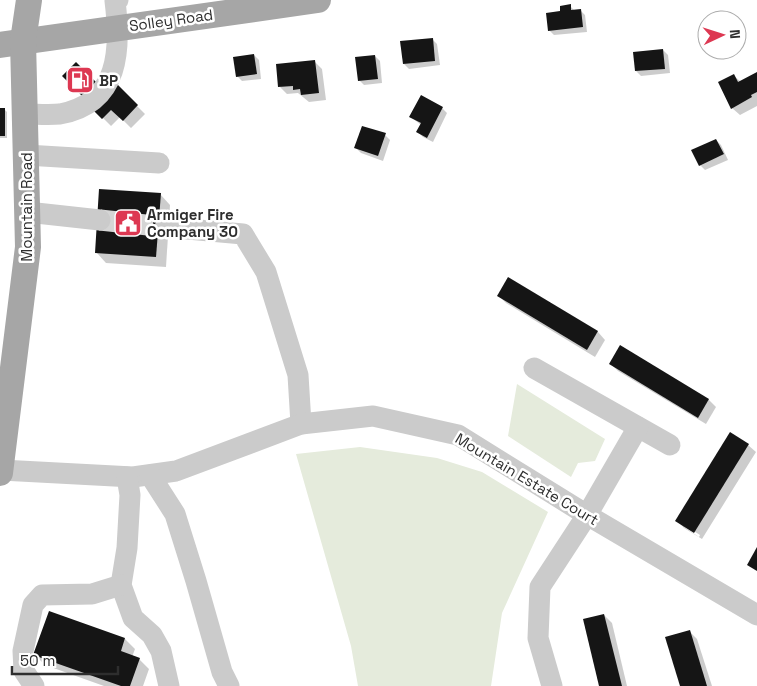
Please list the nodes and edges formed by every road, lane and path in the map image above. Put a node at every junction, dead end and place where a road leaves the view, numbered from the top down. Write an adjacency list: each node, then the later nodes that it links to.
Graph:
1 (29, 0): 6 (main road, Mountain Road)
2 (118, 0): 5 (street)
3 (318, 0): 4 (main road, Solley Road)
4 (225, 6): 5 (main road, Solley Road)
5 (118, 28): 6 (main road, Solley Road); 7 (street)
6 (12, 43): 7 (main road, Mountain Road)
7 (25, 114): 8 (main road, Mountain Road)
8 (26, 154): 9 (street); 10 (main road, Mountain Road)
9 (159, 163)
10 (27, 212): 11 (street); 17 (main road, Mountain Road)
11 (100, 220)
12 (165, 227): 14 (street)
13 (534, 368): 15 (street)
14 (301, 424): 18 (street, Mountain Estate Court); 19 (street, Mountain Estate Court)
15 (638, 427): 16 (street); 19 (street)
16 (670, 446)
17 (1, 471): 18 (street, Mountain Estate Court)
18 (136, 476): 20 (street); 24 (street)
19 (587, 515): 21 (street, Mountain Estate Court); 25 (street)
20 (121, 585): 22 (street); 23 (street)
21 (757, 615)
22 (34, 686)
23 (169, 686)
24 (228, 686)
25 (552, 686)

